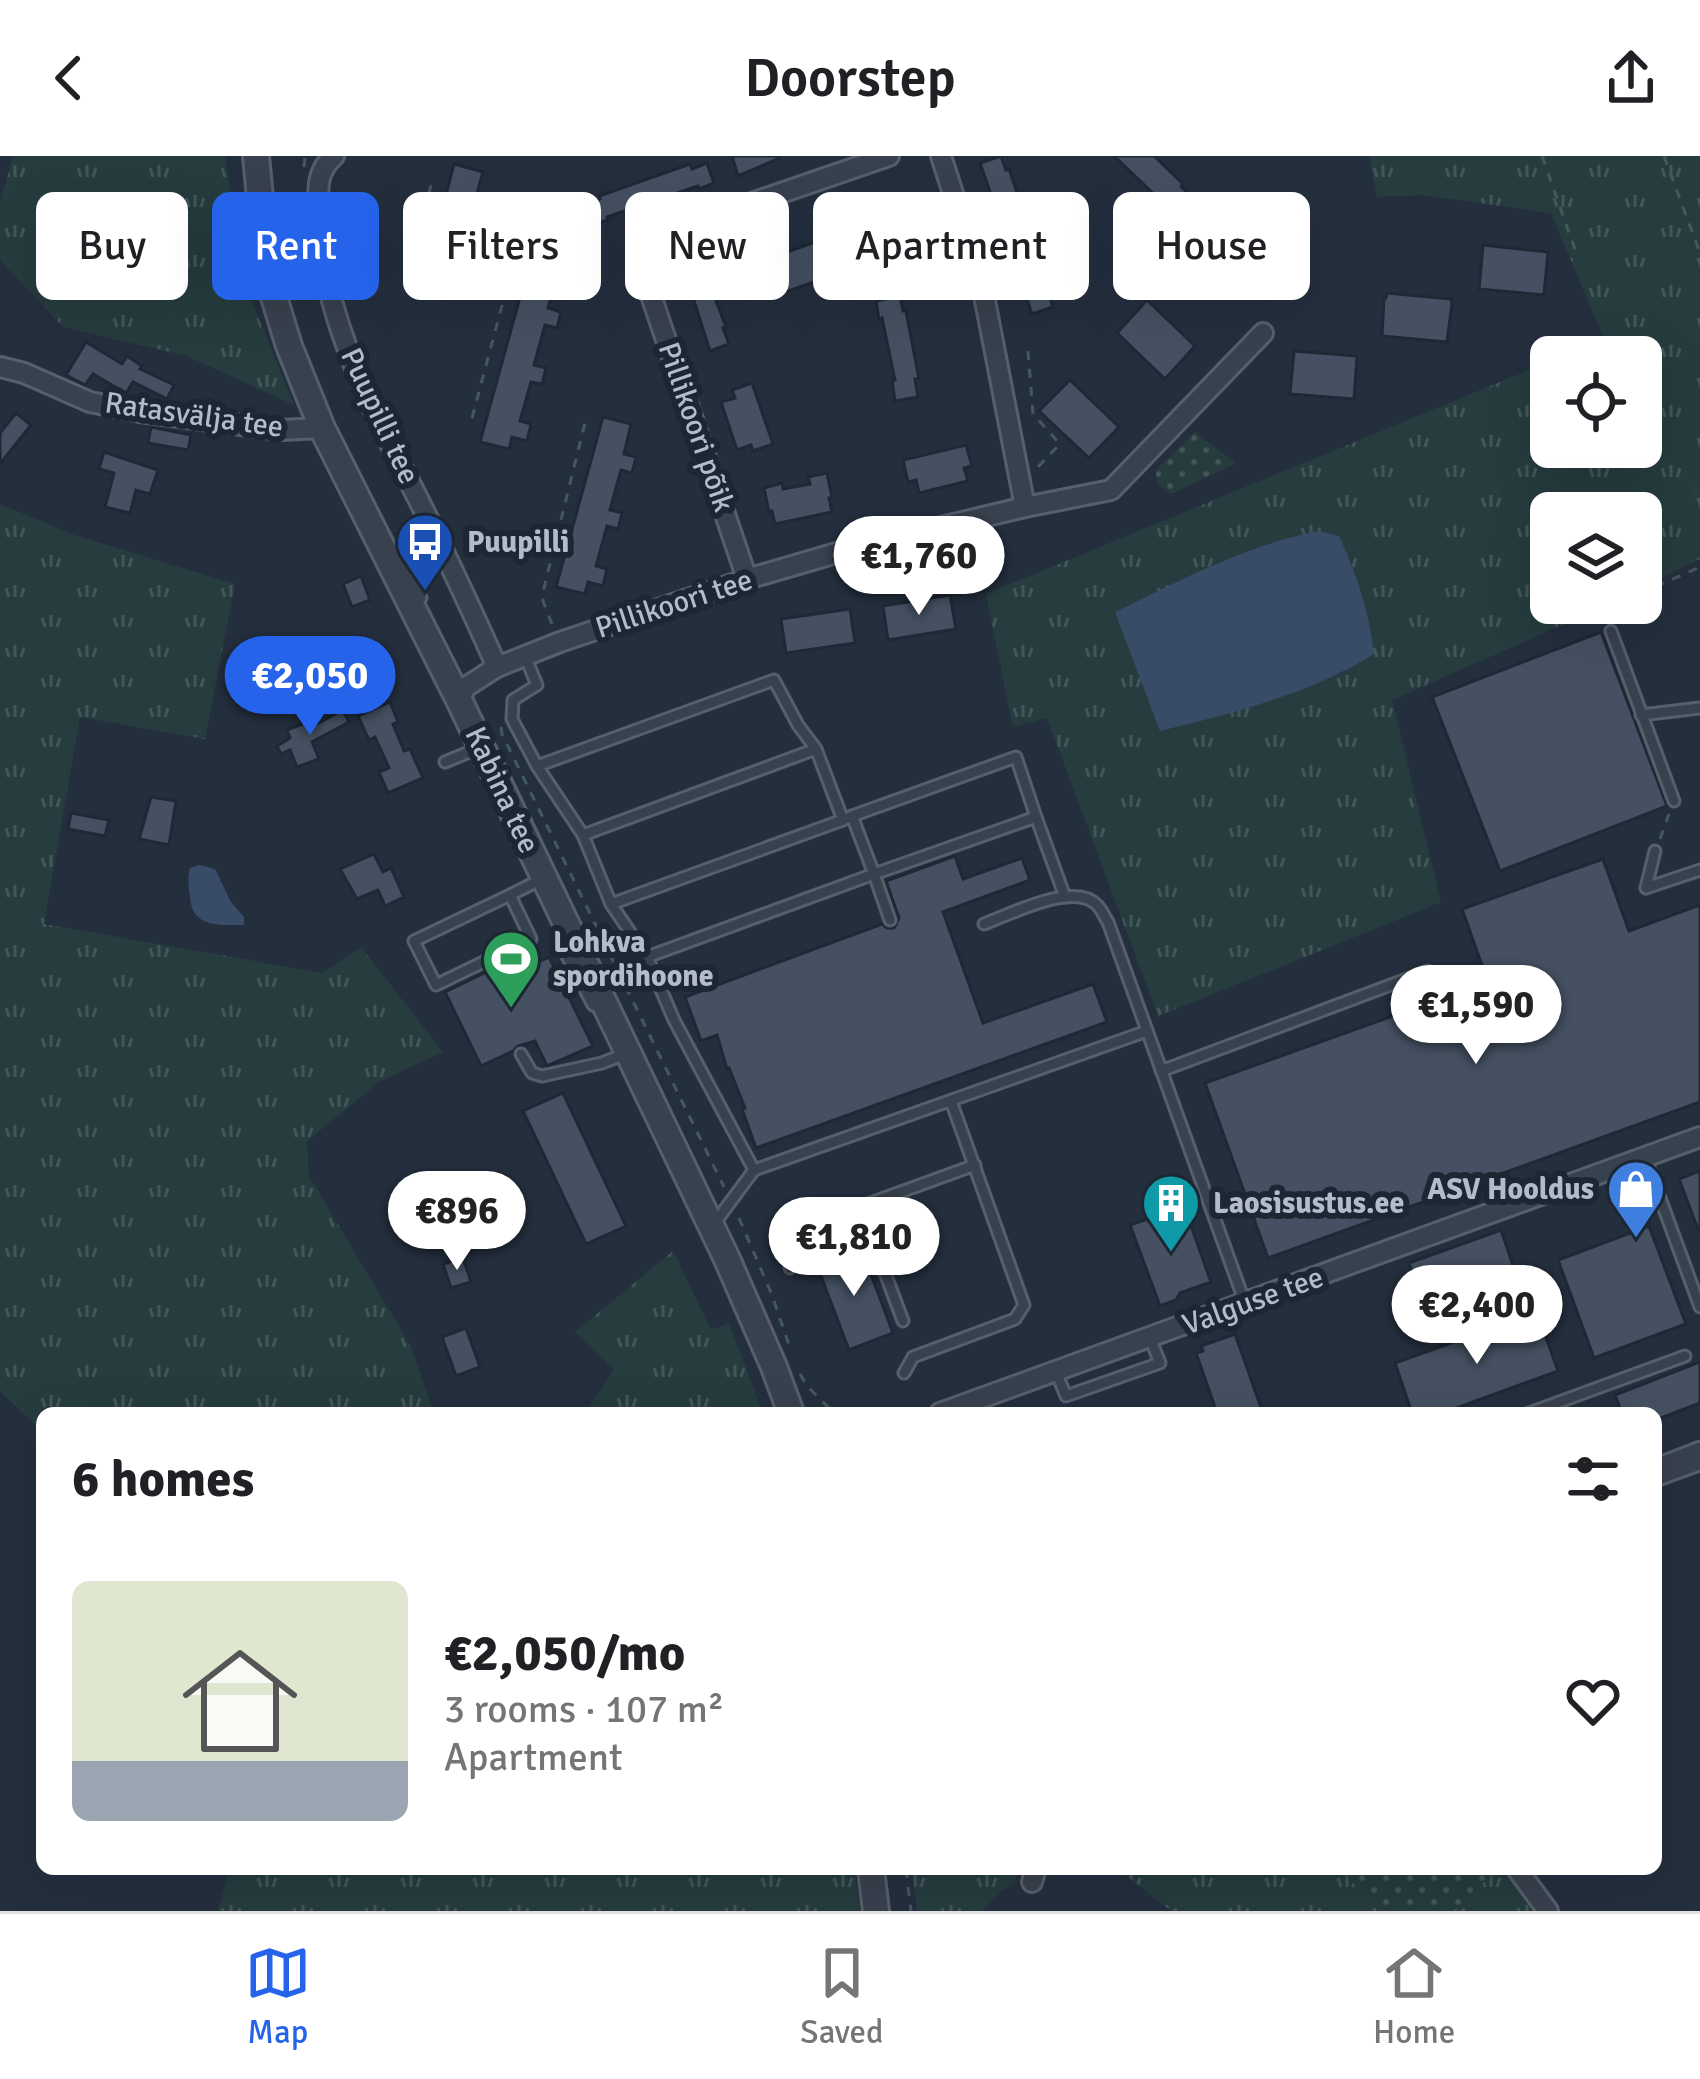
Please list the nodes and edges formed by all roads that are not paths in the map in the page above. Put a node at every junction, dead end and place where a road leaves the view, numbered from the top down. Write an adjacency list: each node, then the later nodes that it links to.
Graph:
1 (256, 156): 7 (street, Kabina tee)
2 (334, 156): 12 (street, Puupilli tee)
3 (889, 156): 9 (street, Pillikoori põik)
4 (941, 156): 8 (street)
5 (1263, 333): 8 (street, Pillikoori tee)
6 (0, 368): 7 (street, Ratasvälja tee)
7 (322, 428): 13 (street, Kabina tee)
8 (1025, 507): 9 (street, Pillikoori tee)
9 (747, 579): 11 (street, Pillikoori tee)
10 (1611, 632): 15 (lane)
11 (525, 656): 12 (street, Pillikoori tee); 19 (lane)
12 (497, 667): 13 (street, Pillikoori tee)
13 (459, 700): 16 (street, Kabina tee)
14 (1700, 708): 15 (lane)
15 (1641, 715): 20 (lane)
16 (481, 747): 18 (lane); 27 (street, Kabina tee)
17 (816, 749): 19 (lane); 22 (lane); 23 (lane)
18 (445, 761)
19 (537, 766): 23 (lane)
20 (1674, 802)
21 (1036, 817): 22 (lane); 26 (lane); 29 (lane)
22 (848, 818): 26 (lane); 30 (lane)
23 (583, 835): 30 (lane)
24 (1655, 851): 25 (lane)
25 (1700, 870)
26 (874, 874): 31 (lane); 33 (lane)
27 (549, 890): 28 (lane); 36 (street, Kabina tee)
28 (509, 895): 28 (lane)
29 (1065, 897): 32 (lane); 35 (lane)
30 (610, 904): 33 (lane)
31 (890, 920)
32 (984, 924)
33 (647, 957): 43 (lane)
34 (1428, 970): 38 (lane)
35 (1147, 1031): 38 (lane); 39 (lane)
36 (628, 1052): 37 (lane); 45 (street, Kabina tee)
37 (521, 1054)
38 (1161, 1071): 49 (lane)
39 (951, 1101): 42 (lane); 43 (lane)
40 (1700, 1137): 41 (street, Valguse tee)
41 (1645, 1157): 49 (street, Valguse tee); 50 (lane)
42 (974, 1165): 44 (lane); 53 (lane)
43 (754, 1171): 45 (lane)
44 (851, 1209): 46 (lane); 48 (lane)
45 (712, 1227): 54 (street, Kabina tee)
46 (861, 1237): 47 (lane); 51 (lane)
47 (813, 1255)
48 (790, 1268)
49 (1245, 1304): 55 (street, Valguse tee)
50 (1700, 1307)
51 (903, 1322)
52 (1684, 1356): 56 (lane)
53 (904, 1373)
54 (789, 1407)
55 (957, 1407)
56 (1545, 1407)
57 (1700, 1447): 59 (lane)
58 (1700, 1460): 60 (street)
59 (1662, 1462)
60 (1662, 1474)
61 (872, 1875): 63 (street)
62 (1521, 1875): 64 (street)
63 (876, 1911)
64 (1548, 1911)

